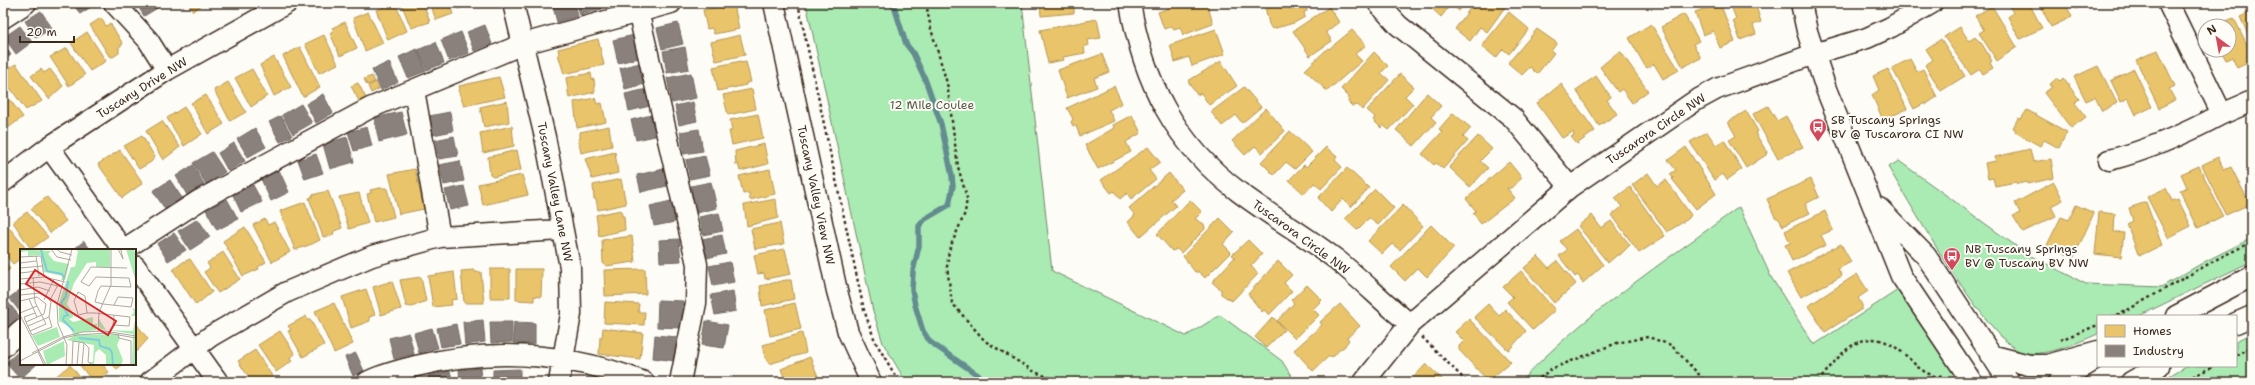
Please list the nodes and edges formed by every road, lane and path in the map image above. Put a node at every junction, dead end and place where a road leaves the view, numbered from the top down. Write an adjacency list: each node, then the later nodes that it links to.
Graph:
1 (26, 3): 15 (street)
2 (114, 3): 18 (street)
3 (513, 3): 16 (street, Tuscany Valley Lane NW)
4 (671, 3): 14 (street)
5 (774, 3): 59 (street, Tuscany Valley View NW)
6 (798, 3): 60 (path)
7 (926, 3): 61 (path)
8 (1130, 3): 37 (street, Tuscarora Circle NW)
9 (1378, 3): 25 (street)
10 (1801, 3): 17 (street)
11 (1932, 3): 17 (street, Tuscarora Circle NW)
12 (2168, 3): 21 (street)
13 (275, 6): 18 (street, Tuscany Drive NW)
14 (638, 11): 16 (street); 58 (street)
15 (3, 18)
16 (522, 44): 19 (street); 27 (street, Tuscany Valley Lane NW)
17 (1814, 54): 25 (street, Tuscarora Circle NW); 26 (street)
18 (167, 70): 22 (street, Tuscany Drive NW)
19 (414, 90): 28 (street); 31 (street)
20 (2252, 100): 21 (street)
21 (2222, 114): 23 (street)
22 (49, 147): 24 (street, Tuscany Drive NW); 30 (street)
23 (2109, 160)
24 (3, 182)
25 (1570, 187): 37 (street, Tuscarora Circle NW)
26 (1873, 202): 47 (street); 67 (street)
27 (562, 230): 28 (street); 48 (street, Tuscany Valley Lane NW)
28 (440, 237): 44 (street)
29 (2252, 242): 34 (path)
30 (122, 249)
31 (125, 249)
32 (136, 267): 44 (street)
33 (2252, 276): 35 (street)
34 (2119, 315)
35 (2178, 315)
36 (2252, 316): 38 (street)
37 (1410, 324): 62 (street); 63 (path)
38 (2237, 324)
39 (2097, 325): 41 (path)
40 (20, 331): 42 (street)
41 (2059, 340)
42 (3, 347)
43 (2252, 347): 46 (path)
44 (194, 348): 53 (street); 54 (street)
45 (2097, 351): 47 (street)
46 (2237, 354)
47 (1990, 355): 68 (street)
48 (563, 359): 55 (street); 56 (street, Tuscany Valley Lane NW); 57 (street)
49 (2097, 359): 69 (street)
50 (2157, 367): 70 (street)
51 (2212, 367): 71 (path)
52 (1942, 375): 66 (path)
53 (150, 382)
54 (218, 382)
55 (367, 382)
56 (559, 382)
57 (644, 382)
58 (680, 382)
59 (871, 382)
60 (899, 382)
61 (1060, 382)
62 (1364, 382)
63 (1467, 382)
64 (1535, 382): 65 (path)
65 (1706, 382)
66 (1818, 382)
67 (1972, 382)
68 (2009, 382)
69 (2059, 382)
70 (2131, 382)
71 (2182, 382)

